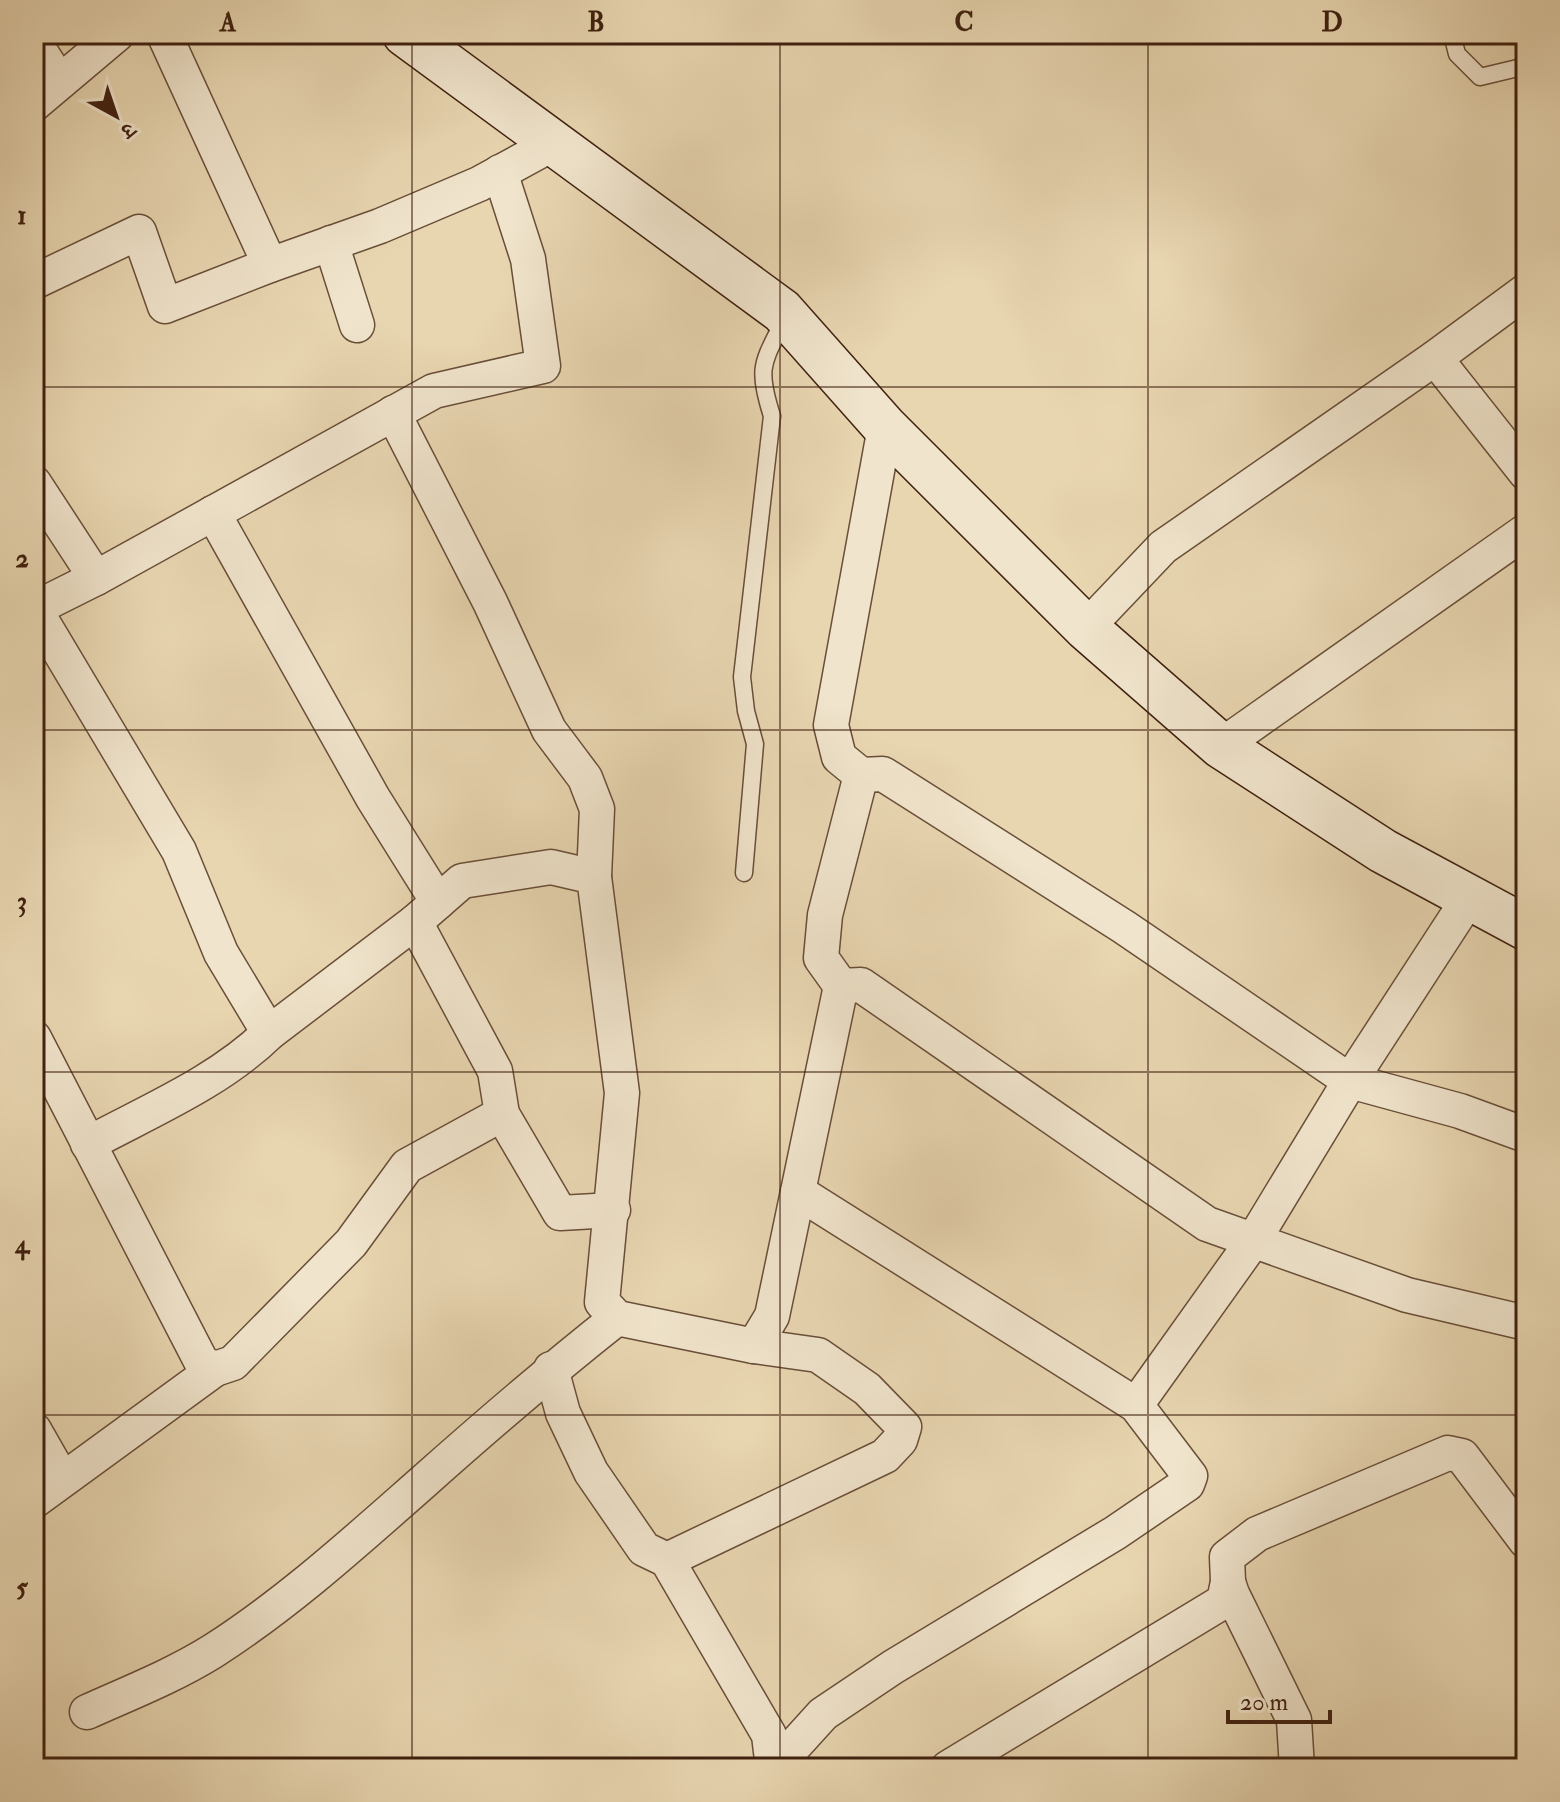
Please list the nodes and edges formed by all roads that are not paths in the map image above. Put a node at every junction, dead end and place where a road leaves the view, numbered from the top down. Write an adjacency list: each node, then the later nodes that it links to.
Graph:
1 (117, 34): 7 (street)
2 (164, 34): 12 (street)
3 (405, 34): 9 (street)
4 (1452, 34): 6 (lane)
5 (34, 42): 7 (street)
6 (1526, 66)
7 (59, 81): 8 (street)
8 (34, 104)
9 (554, 143): 10 (street); 15 (street)
10 (500, 172): 11 (street); 18 (street)
11 (331, 243): 12 (street); 16 (street)
12 (270, 265): 13 (street)
13 (34, 282)
14 (1526, 291): 17 (street)
15 (786, 317): 19 (street); 29 (lane)
16 (357, 325)
17 (1435, 358): 20 (street); 26 (street)
18 (393, 413): 22 (street); 30 (street)
19 (885, 427): 26 (street); 28 (street)
20 (1526, 473)
21 (34, 483): 24 (street)
22 (213, 513): 24 (street); 32 (street)
23 (1526, 531): 27 (street)
24 (96, 578): 25 (street)
25 (34, 608): 35 (street)
26 (1086, 628): 27 (street)
27 (1221, 746): 31 (street)
28 (861, 775): 34 (street); 37 (street)
29 (744, 873)
30 (594, 877): 32 (street); 42 (street)
31 (1469, 898): 33 (street); 37 (street)
32 (427, 912): 35 (street); 38 (street)
33 (1526, 928)
34 (841, 986): 41 (street); 43 (street)
35 (269, 1033): 40 (street)
36 (34, 1038): 40 (street)
37 (1350, 1081): 39 (street); 43 (street)
38 (502, 1114): 42 (street); 47 (street)
39 (1526, 1135)
40 (88, 1144): 47 (street)
41 (798, 1192): 46 (street); 49 (street)
42 (613, 1210): 44 (street)
43 (1253, 1241): 45 (street); 49 (street)
44 (617, 1318): 46 (street); 48 (street)
45 (1526, 1323)
46 (754, 1346): 54 (street)
47 (215, 1369): 51 (street)
48 (551, 1369): 54 (street); 56 (street)
49 (1136, 1405): 57 (street)
50 (34, 1430): 51 (street)
51 (62, 1479): 52 (street)
52 (34, 1501)
53 (1526, 1541): 55 (street)
54 (667, 1560): 57 (street)
55 (1228, 1582): 58 (street); 59 (street)
56 (87, 1712)
57 (774, 1768)
58 (948, 1768)
59 (1297, 1768)

